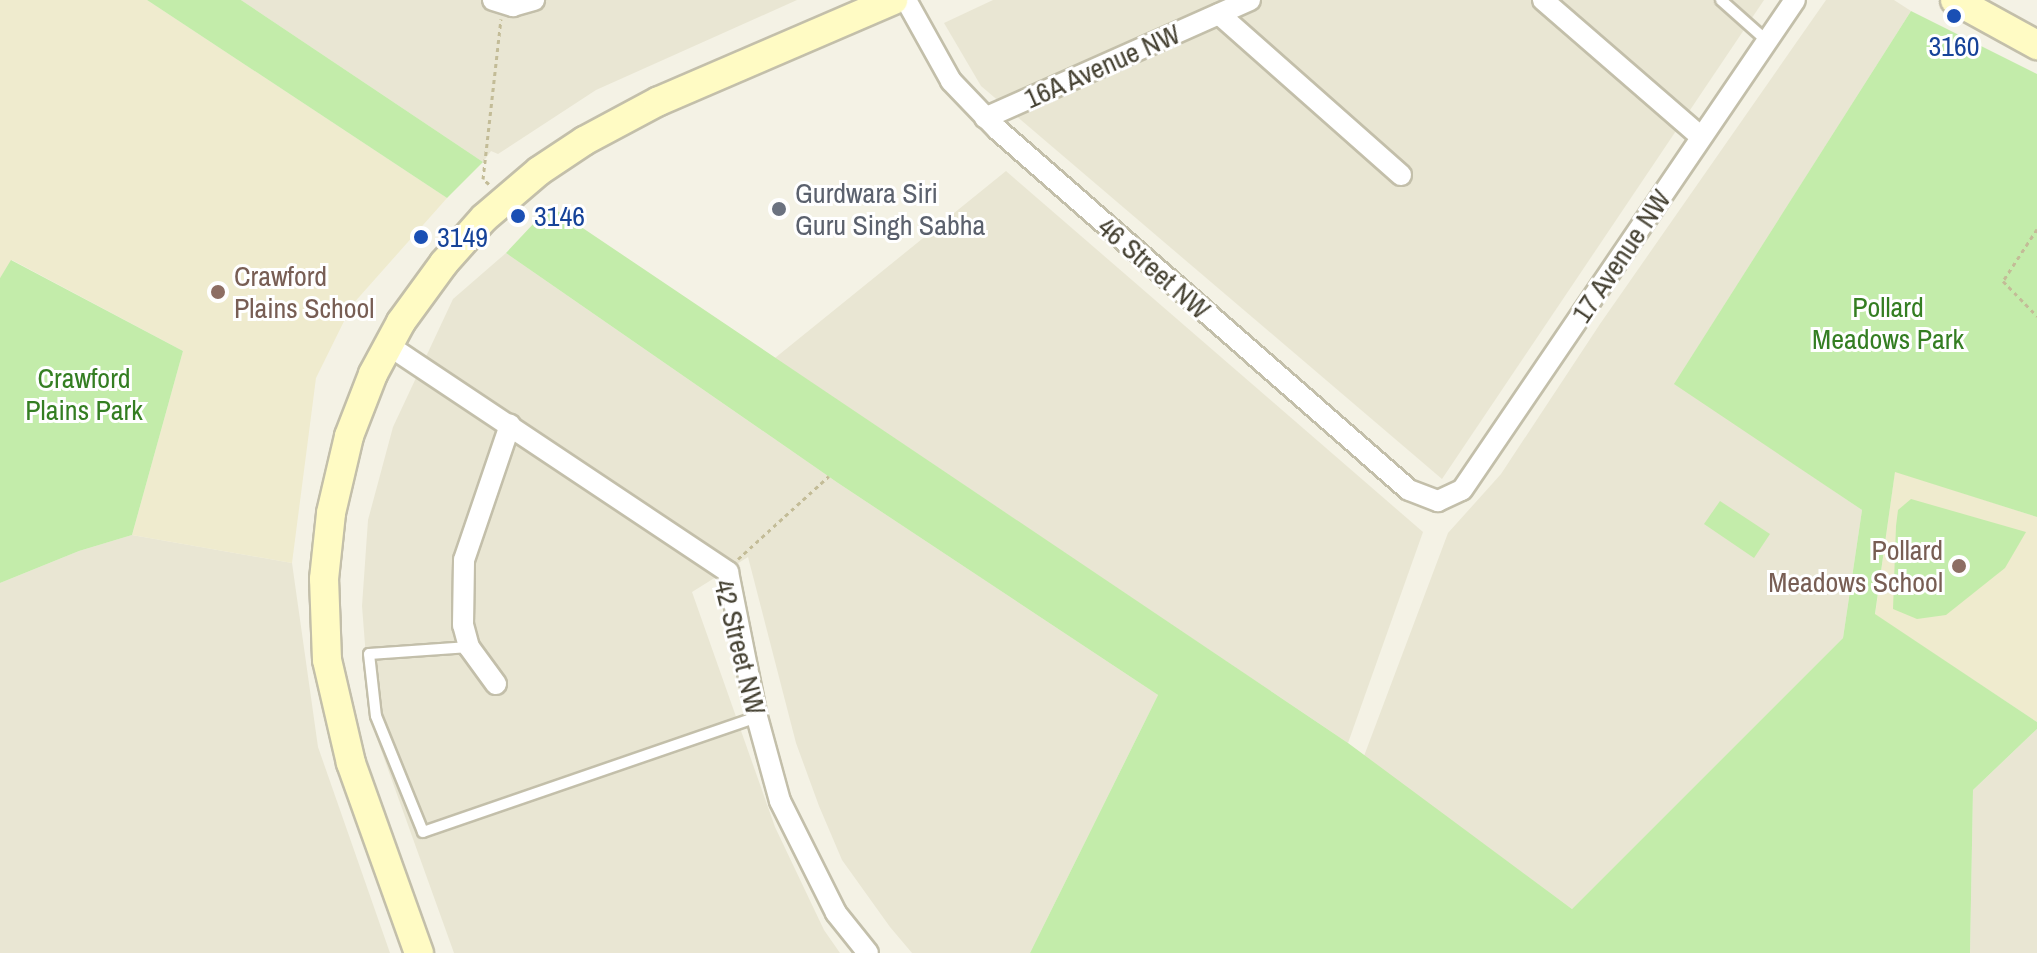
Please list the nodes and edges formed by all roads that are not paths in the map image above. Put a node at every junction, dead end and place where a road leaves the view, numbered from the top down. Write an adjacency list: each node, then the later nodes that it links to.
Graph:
1 (534, 0): 9 (street)
2 (893, 0): 16 (street)
3 (906, 0): 13 (street, 46 Street NW)
4 (1250, 0): 10 (street, 16A Avenue NW)
5 (1543, 0): 14 (street)
6 (1721, 0): 11 (lane)
7 (1795, 0): 11 (street, 17 Avenue NW)
8 (1955, 0): 12 (street)
9 (499, 2)
10 (1219, 14): 13 (street, 16A Avenue NW); 15 (street)
11 (1767, 41): 14 (street, 17 Avenue NW)
12 (2037, 45)
13 (985, 118): 18 (street, 46 Street NW)
14 (1701, 137): 18 (street, 17 Avenue NW)
15 (1401, 175)
16 (388, 345): 17 (street, 42 Street NW); 22 (street)
17 (510, 425): 19 (street); 21 (street, 42 Street NW)
18 (1438, 501)
19 (469, 647): 20 (street); 21 (lane)
20 (496, 684)
21 (757, 717): 23 (street, 42 Street NW)
22 (419, 953)
23 (868, 953)

